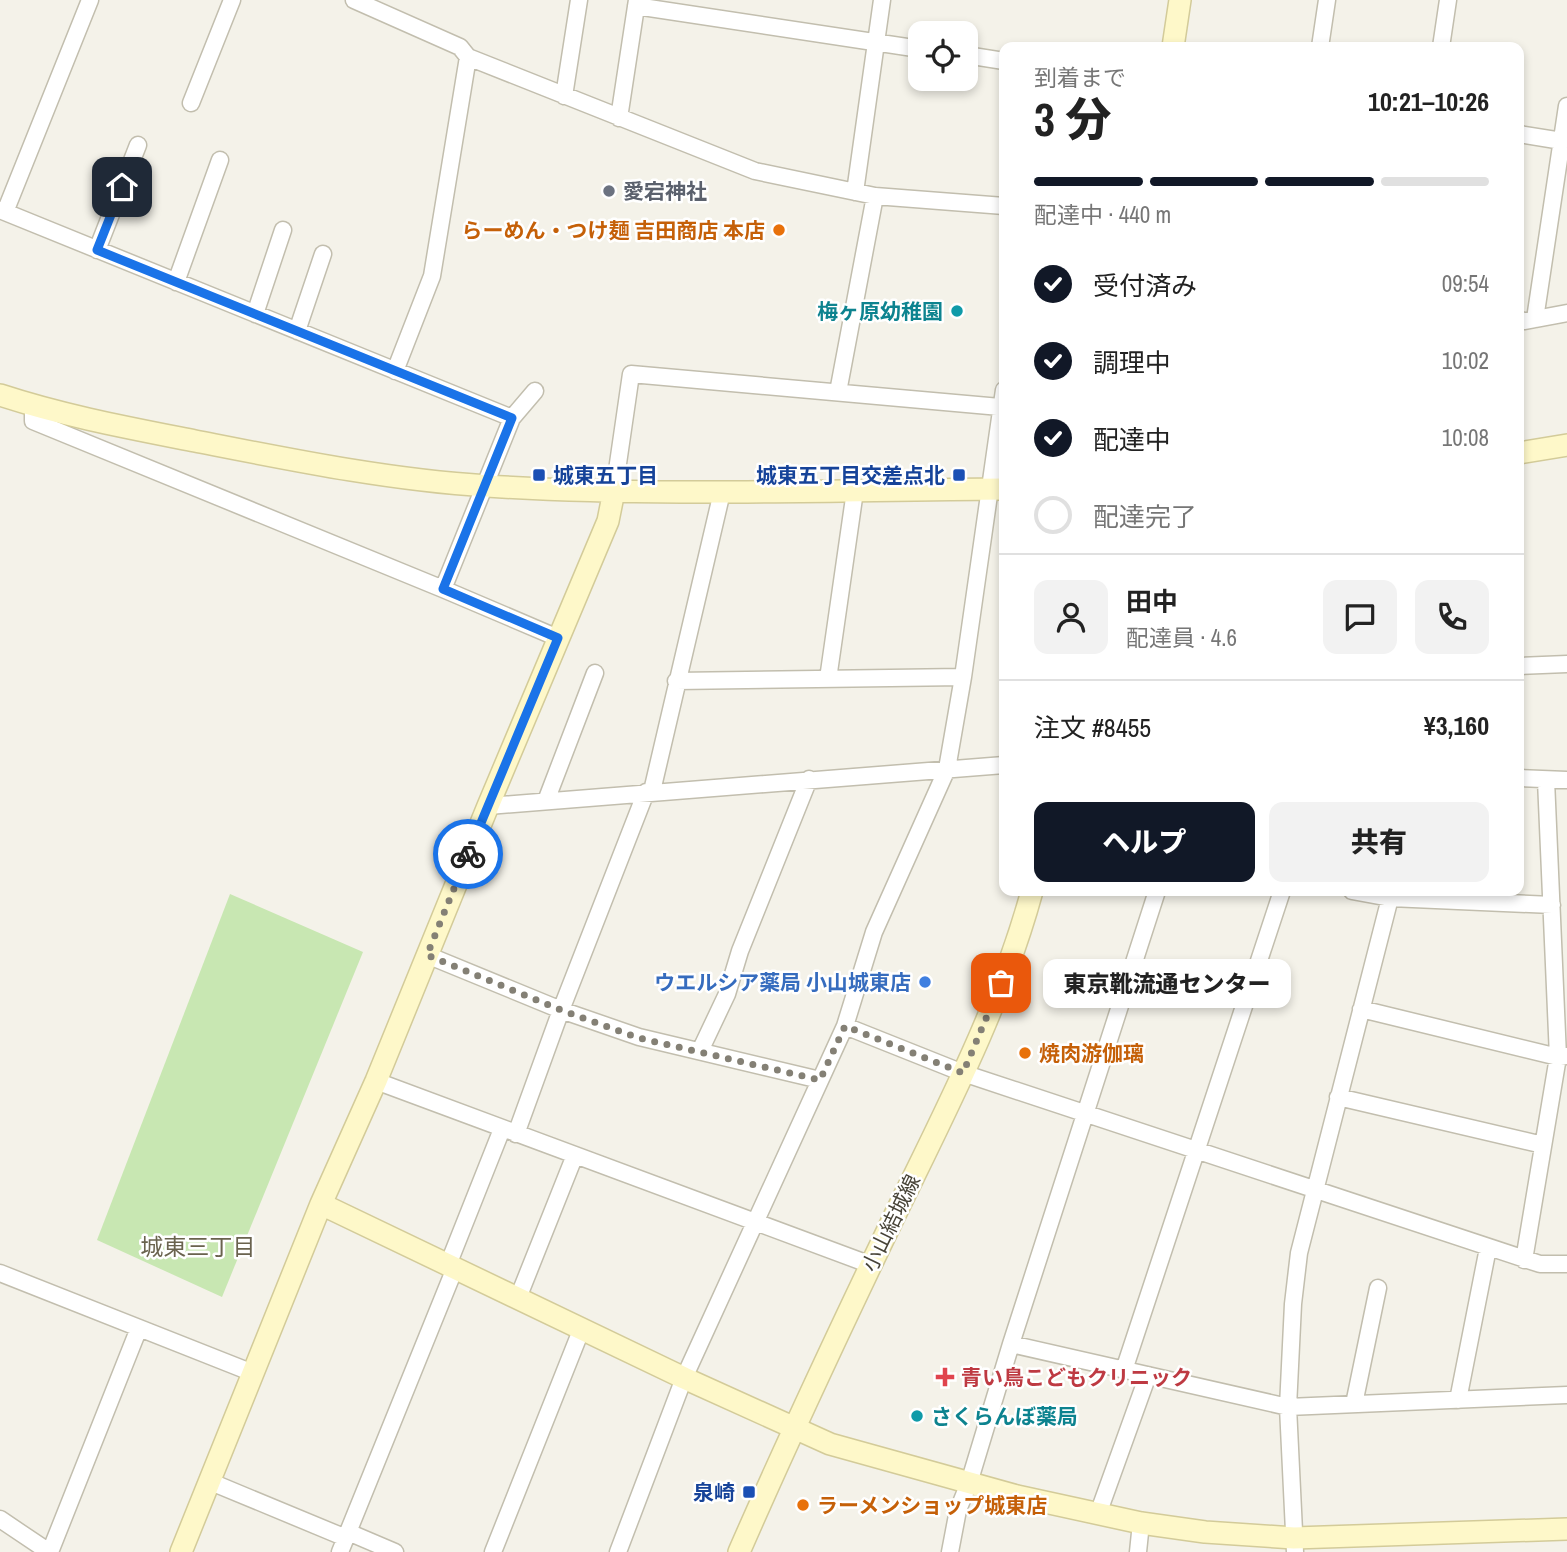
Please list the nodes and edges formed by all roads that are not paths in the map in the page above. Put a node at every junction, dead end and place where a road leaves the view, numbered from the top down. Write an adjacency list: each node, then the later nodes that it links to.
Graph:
1 (90, 0): 29 (street)
2 (232, 0): 19 (street)
3 (354, 0): 15 (street)
4 (579, 0): 18 (street)
5 (882, 0): 10 (street)
6 (1180, 0): 11 (street)
7 (1327, 0): 12 (street)
8 (1448, 0): 13 (street)
9 (636, 3): 10 (street); 21 (street)
10 (876, 42): 14 (street); 26 (street)
11 (1174, 42)
12 (1321, 42)
13 (1442, 42)
14 (908, 47)
15 (468, 57): 18 (street); 38 (street)
16 (978, 57): 17 (street)
17 (999, 60)
18 (564, 96): 21 (street)
19 (191, 103)
20 (1567, 106): 23 (street)
21 (619, 118): 26 (street)
22 (1524, 135): 23 (street)
23 (1562, 141): 36 (street)
24 (138, 145): 31 (street)
25 (220, 160): 33 (street)
26 (855, 192): 27 (street)
27 (875, 196): 28 (street); 40 (street)
28 (999, 206)
29 (2, 211): 31 (street)
30 (283, 230): 35 (street)
31 (97, 250): 33 (street)
32 (323, 254): 37 (street)
33 (176, 282): 35 (street)
34 (1567, 313): 36 (street)
35 (256, 314): 37 (street)
36 (1527, 320)
37 (297, 331): 38 (street)
38 (395, 371): 44 (street)
39 (535, 391): 44 (street)
40 (838, 392): 43 (street); 50 (street)
41 (0, 395): 42 (street)
42 (33, 406): 48 (street); 53 (street)
43 (999, 407)
44 (512, 418): 48 (street)
45 (999, 434): 49 (street)
46 (1567, 445): 47 (street)
47 (1524, 452)
48 (485, 486): 50 (street); 53 (street)
49 (997, 489): 51 (street); 58 (street)
50 (614, 491): 52 (street); 54 (street)
51 (855, 491): 52 (street); 59 (street)
52 (722, 492): 60 (street)
53 (443, 589): 54 (street)
54 (558, 638): 69 (street)
55 (1567, 664): 56 (street)
56 (1524, 666)
57 (595, 673): 68 (street)
58 (963, 677): 59 (street); 62 (street)
59 (828, 679): 60 (street)
60 (676, 681): 67 (street)
61 (999, 765): 62 (street)
62 (947, 769): 64 (street); 79 (street)
63 (1524, 778): 65 (street)
64 (809, 779): 67 (street); 80 (street)
65 (1546, 780): 66 (street); 75 (street)
66 (1567, 780)
67 (649, 791): 68 (street); 78 (street)
68 (546, 801): 69 (street)
69 (488, 806): 76 (street)
70 (1030, 896): 82 (street, 小山結城線)
71 (1155, 896): 86 (street)
72 (1280, 896): 89 (street)
73 (1379, 896): 74 (street)
74 (1390, 898): 75 (street); 77 (street)
75 (1552, 905): 81 (street)
76 (427, 955): 78 (street); 84 (street)
77 (1361, 1009): 81 (street); 85 (street)
78 (561, 1010): 80 (street); 87 (street)
79 (845, 1026): 82 (street); 83 (street)
80 (700, 1051): 83 (street)
81 (1562, 1056): 88 (street)
82 (963, 1073): 86 (street); 97 (street, 小山結城線)
83 (820, 1080): 93 (street)
84 (376, 1082): 87 (street); 92 (street)
85 (1338, 1097): 88 (street); 91 (street)
86 (1085, 1113): 89 (street); 104 (street)
87 (509, 1131): 90 (street); 98 (street)
88 (1543, 1145): 95 (street)
89 (1198, 1150): 91 (street); 105 (street)
90 (575, 1155): 93 (street); 101 (street)
91 (1313, 1190): 94 (street); 112 (street)
92 (321, 1204): 98 (street); 106 (street)
93 (755, 1223): 97 (street); 108 (street)
94 (1488, 1248): 95 (street); 110 (street)
95 (1524, 1260): 96 (street)
96 (1567, 1264)
97 (871, 1265): 113 (street, 小山結城線)
98 (451, 1267): 101 (street); 120 (street)
99 (0, 1273): 102 (street)
100 (1378, 1288): 111 (street)
101 (518, 1298): 103 (street)
102 (139, 1328): 106 (street); 122 (street)
103 (582, 1328): 108 (street); 125 (street)
104 (1011, 1344): 105 (street); 115 (street)
105 (1124, 1370): 107 (street)
106 (253, 1373): 114 (street)
107 (1148, 1376): 112 (street); 116 (street)
108 (684, 1378): 113 (street); 126 (street)
109 (1567, 1395): 110 (street)
110 (1458, 1399): 111 (street)
111 (1354, 1404): 112 (street)
112 (1288, 1407): 121 (street)
113 (793, 1428): 115 (street); 127 (street, 小山結城線)
114 (211, 1482): 120 (street); 123 (street)
115 (969, 1483): 116 (street); 128 (street)
116 (1098, 1514): 118 (street)
117 (0, 1519): 122 (street)
118 (1141, 1523): 121 (street); 129 (street)
119 (1567, 1529): 121 (street)
120 (345, 1541): 124 (street)
121 (1294, 1545)
122 (49, 1552)
123 (181, 1552)
124 (395, 1552)
125 (493, 1552)
126 (618, 1552)
127 (739, 1552)
128 (950, 1552)
129 (1138, 1552)

